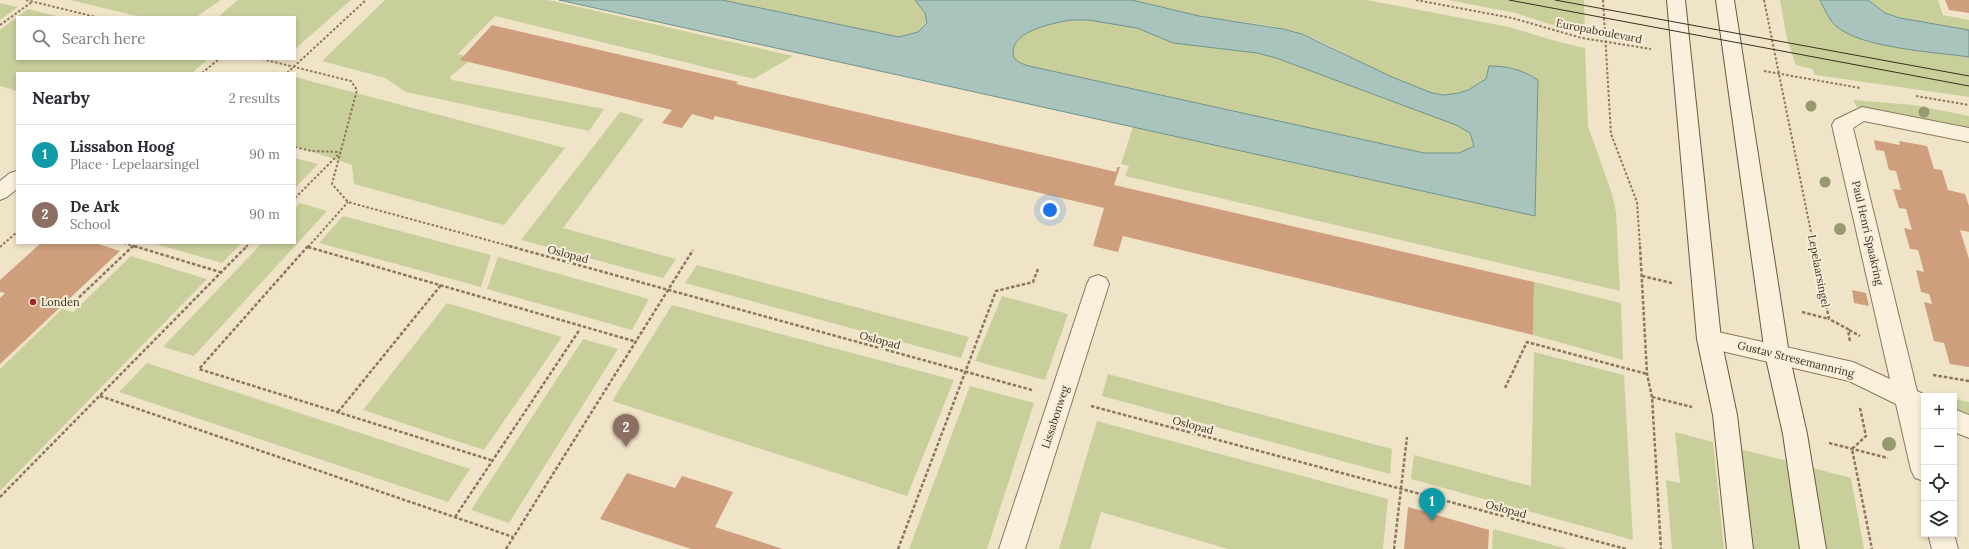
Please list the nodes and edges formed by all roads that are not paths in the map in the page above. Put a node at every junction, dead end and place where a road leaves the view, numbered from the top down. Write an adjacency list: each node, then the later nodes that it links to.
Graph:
1 (1676, 0): 7 (street)
2 (1725, 0): 8 (street)
3 (1969, 135): 9 (street, Paul Henri Spaakring)
4 (16, 179): 5 (street)
5 (0, 192)
6 (1098, 284): 14 (street, Lissabonweg)
7 (1709, 338): 8 (street, Gustav Stresemannring); 15 (street)
8 (1777, 354): 9 (street, Gustav Stresemannring); 16 (street)
9 (1915, 401): 12 (street, Paul Henri Spaakring)
10 (1957, 421): 11 (street)
11 (1969, 427)
12 (1923, 465)
13 (1942, 537): 17 (street)
14 (1012, 549)
15 (1740, 549)
16 (1813, 549)
17 (1945, 549)

